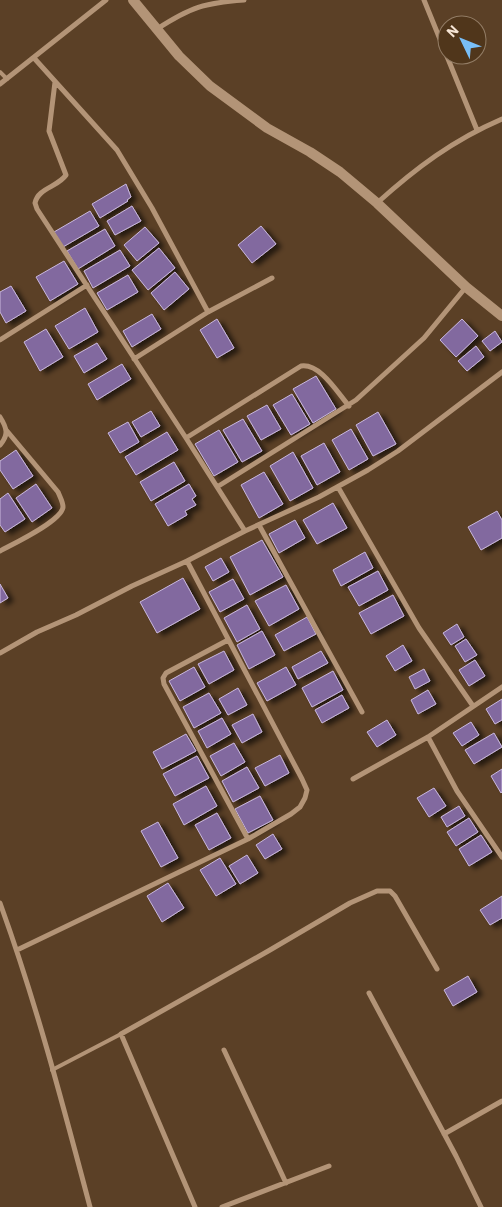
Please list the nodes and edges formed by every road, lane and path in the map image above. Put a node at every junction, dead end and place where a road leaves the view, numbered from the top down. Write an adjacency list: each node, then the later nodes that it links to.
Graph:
1 (106, 0): 6 (street)
2 (133, 0): 5 (street)
3 (244, 0): 5 (street)
4 (424, 0): 12 (street)
5 (157, 29): 13 (street)
6 (34, 58): 8 (street); 9 (street)
7 (0, 72): 8 (lane)
8 (7, 80): 10 (street)
9 (55, 82): 15 (street); 17 (street)
10 (0, 84)
11 (502, 119): 12 (street)
12 (477, 130): 13 (street)
13 (377, 203): 16 (street)
14 (272, 278): 17 (street)
15 (87, 285): 19 (street); 20 (street)
16 (466, 287): 18 (street); 22 (street)
17 (208, 312): 20 (street)
18 (502, 316)
19 (0, 340)
20 (134, 359): 25 (street)
21 (502, 372): 28 (street)
22 (348, 406): 25 (street); 27 (street)
23 (0, 417): 24 (street)
24 (7, 431): 26 (street); 31 (street)
25 (186, 438): 27 (street)
26 (0, 446)
27 (217, 486): 30 (street)
28 (338, 487): 29 (street); 36 (street)
29 (259, 525): 30 (street); 37 (street)
30 (244, 531): 32 (street)
31 (0, 551)
32 (187, 561): 33 (street); 34 (street)
33 (228, 640): 40 (street); 40 (street)
34 (0, 653)
35 (502, 686): 36 (street)
36 (472, 706): 38 (street)
37 (362, 712)
38 (428, 737): 39 (street); 41 (street)
39 (353, 779)
40 (248, 839): 43 (street)
41 (502, 856)
42 (0, 902): 43 (street)
43 (17, 950): 48 (street)
44 (437, 970): 46 (street)
45 (369, 993): 50 (street)
46 (121, 1034): 48 (lane); 54 (street)
47 (224, 1050): 52 (street)
48 (52, 1070): 53 (street)
49 (502, 1101): 50 (street)
50 (444, 1134): 56 (street)
51 (329, 1166): 52 (street)
52 (286, 1182): 55 (street)
53 (90, 1207)
54 (195, 1207)
55 (222, 1207)
56 (481, 1207)

